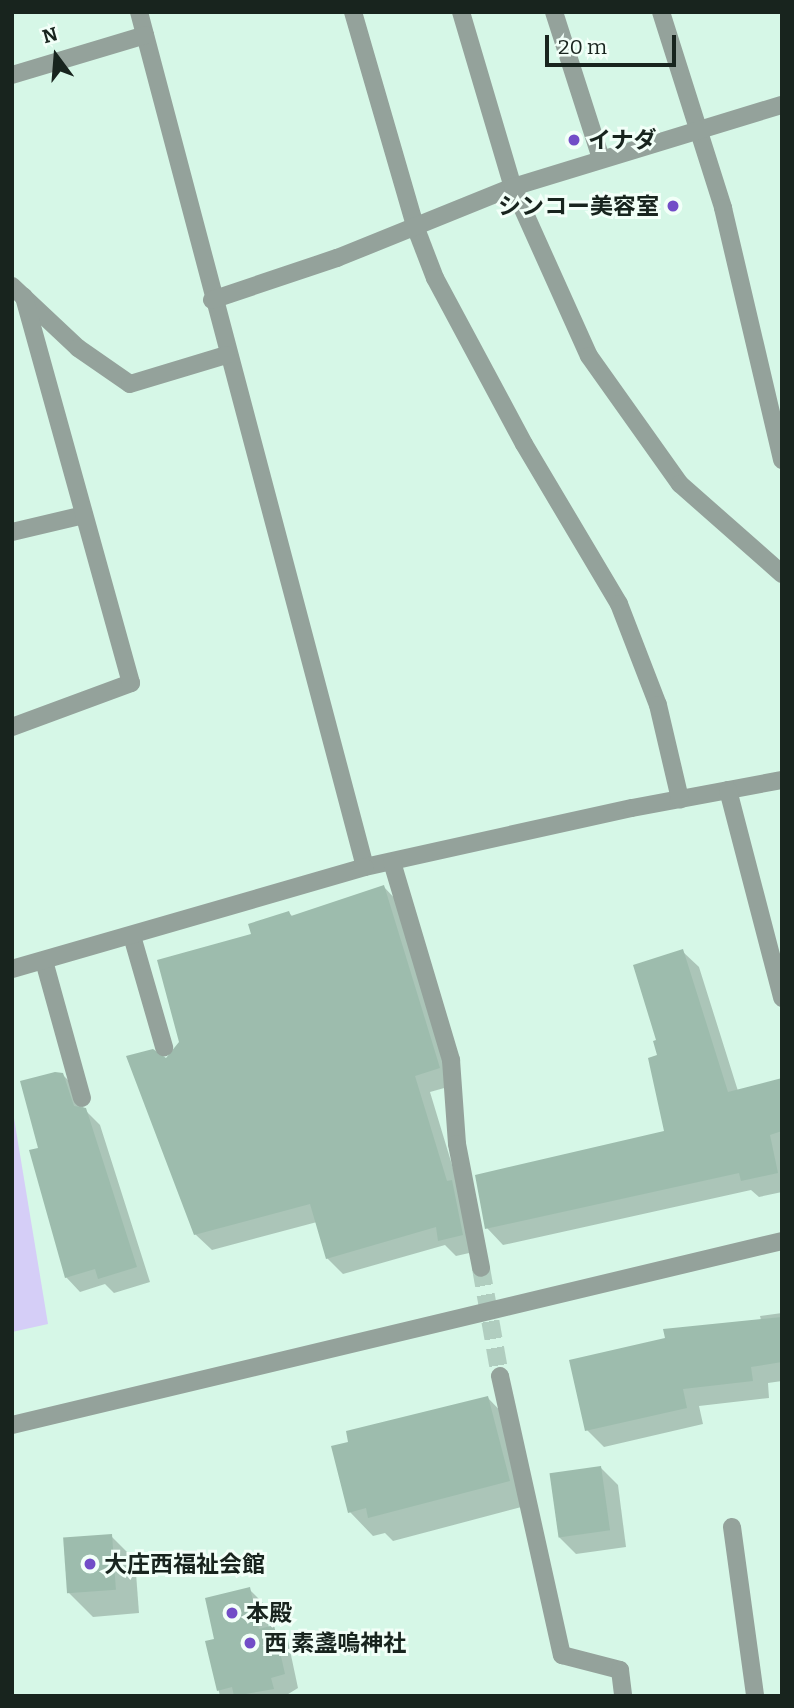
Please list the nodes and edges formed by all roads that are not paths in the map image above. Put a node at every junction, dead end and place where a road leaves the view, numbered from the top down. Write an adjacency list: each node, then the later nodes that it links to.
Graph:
1 (139, 12): 6 (street)
2 (353, 12): 12 (street)
3 (461, 12): 11 (street)
4 (554, 12): 10 (street)
5 (661, 12): 9 (street)
6 (145, 35): 7 (street); 14 (street)
7 (12, 75)
8 (782, 105): 9 (street)
9 (698, 129): 10 (street); 16 (street)
10 (601, 158): 11 (street)
11 (513, 187): 12 (street); 19 (street)
12 (415, 226): 14 (street); 23 (street)
13 (18, 292): 15 (street); 17 (street)
14 (212, 300): 15 (street)
15 (226, 355): 25 (street)
16 (782, 460)
17 (84, 516): 18 (street); 20 (street)
18 (12, 532)
19 (782, 573)
20 (12, 727)
21 (782, 780): 22 (street)
22 (728, 790): 23 (street); 29 (street)
23 (680, 799): 24 (street)
24 (392, 862): 25 (street); 33 (street)
25 (365, 867): 26 (street)
26 (132, 936): 27 (street); 30 (street)
27 (44, 961): 28 (street); 31 (street)
28 (12, 969)
29 (782, 998)
30 (164, 1047)
31 (82, 1098)
32 (782, 1241): 35 (street)
33 (481, 1268)
34 (500, 1377): 37 (street)
35 (12, 1425)
36 (732, 1527): 38 (street)
37 (623, 1696)
38 (755, 1696)

